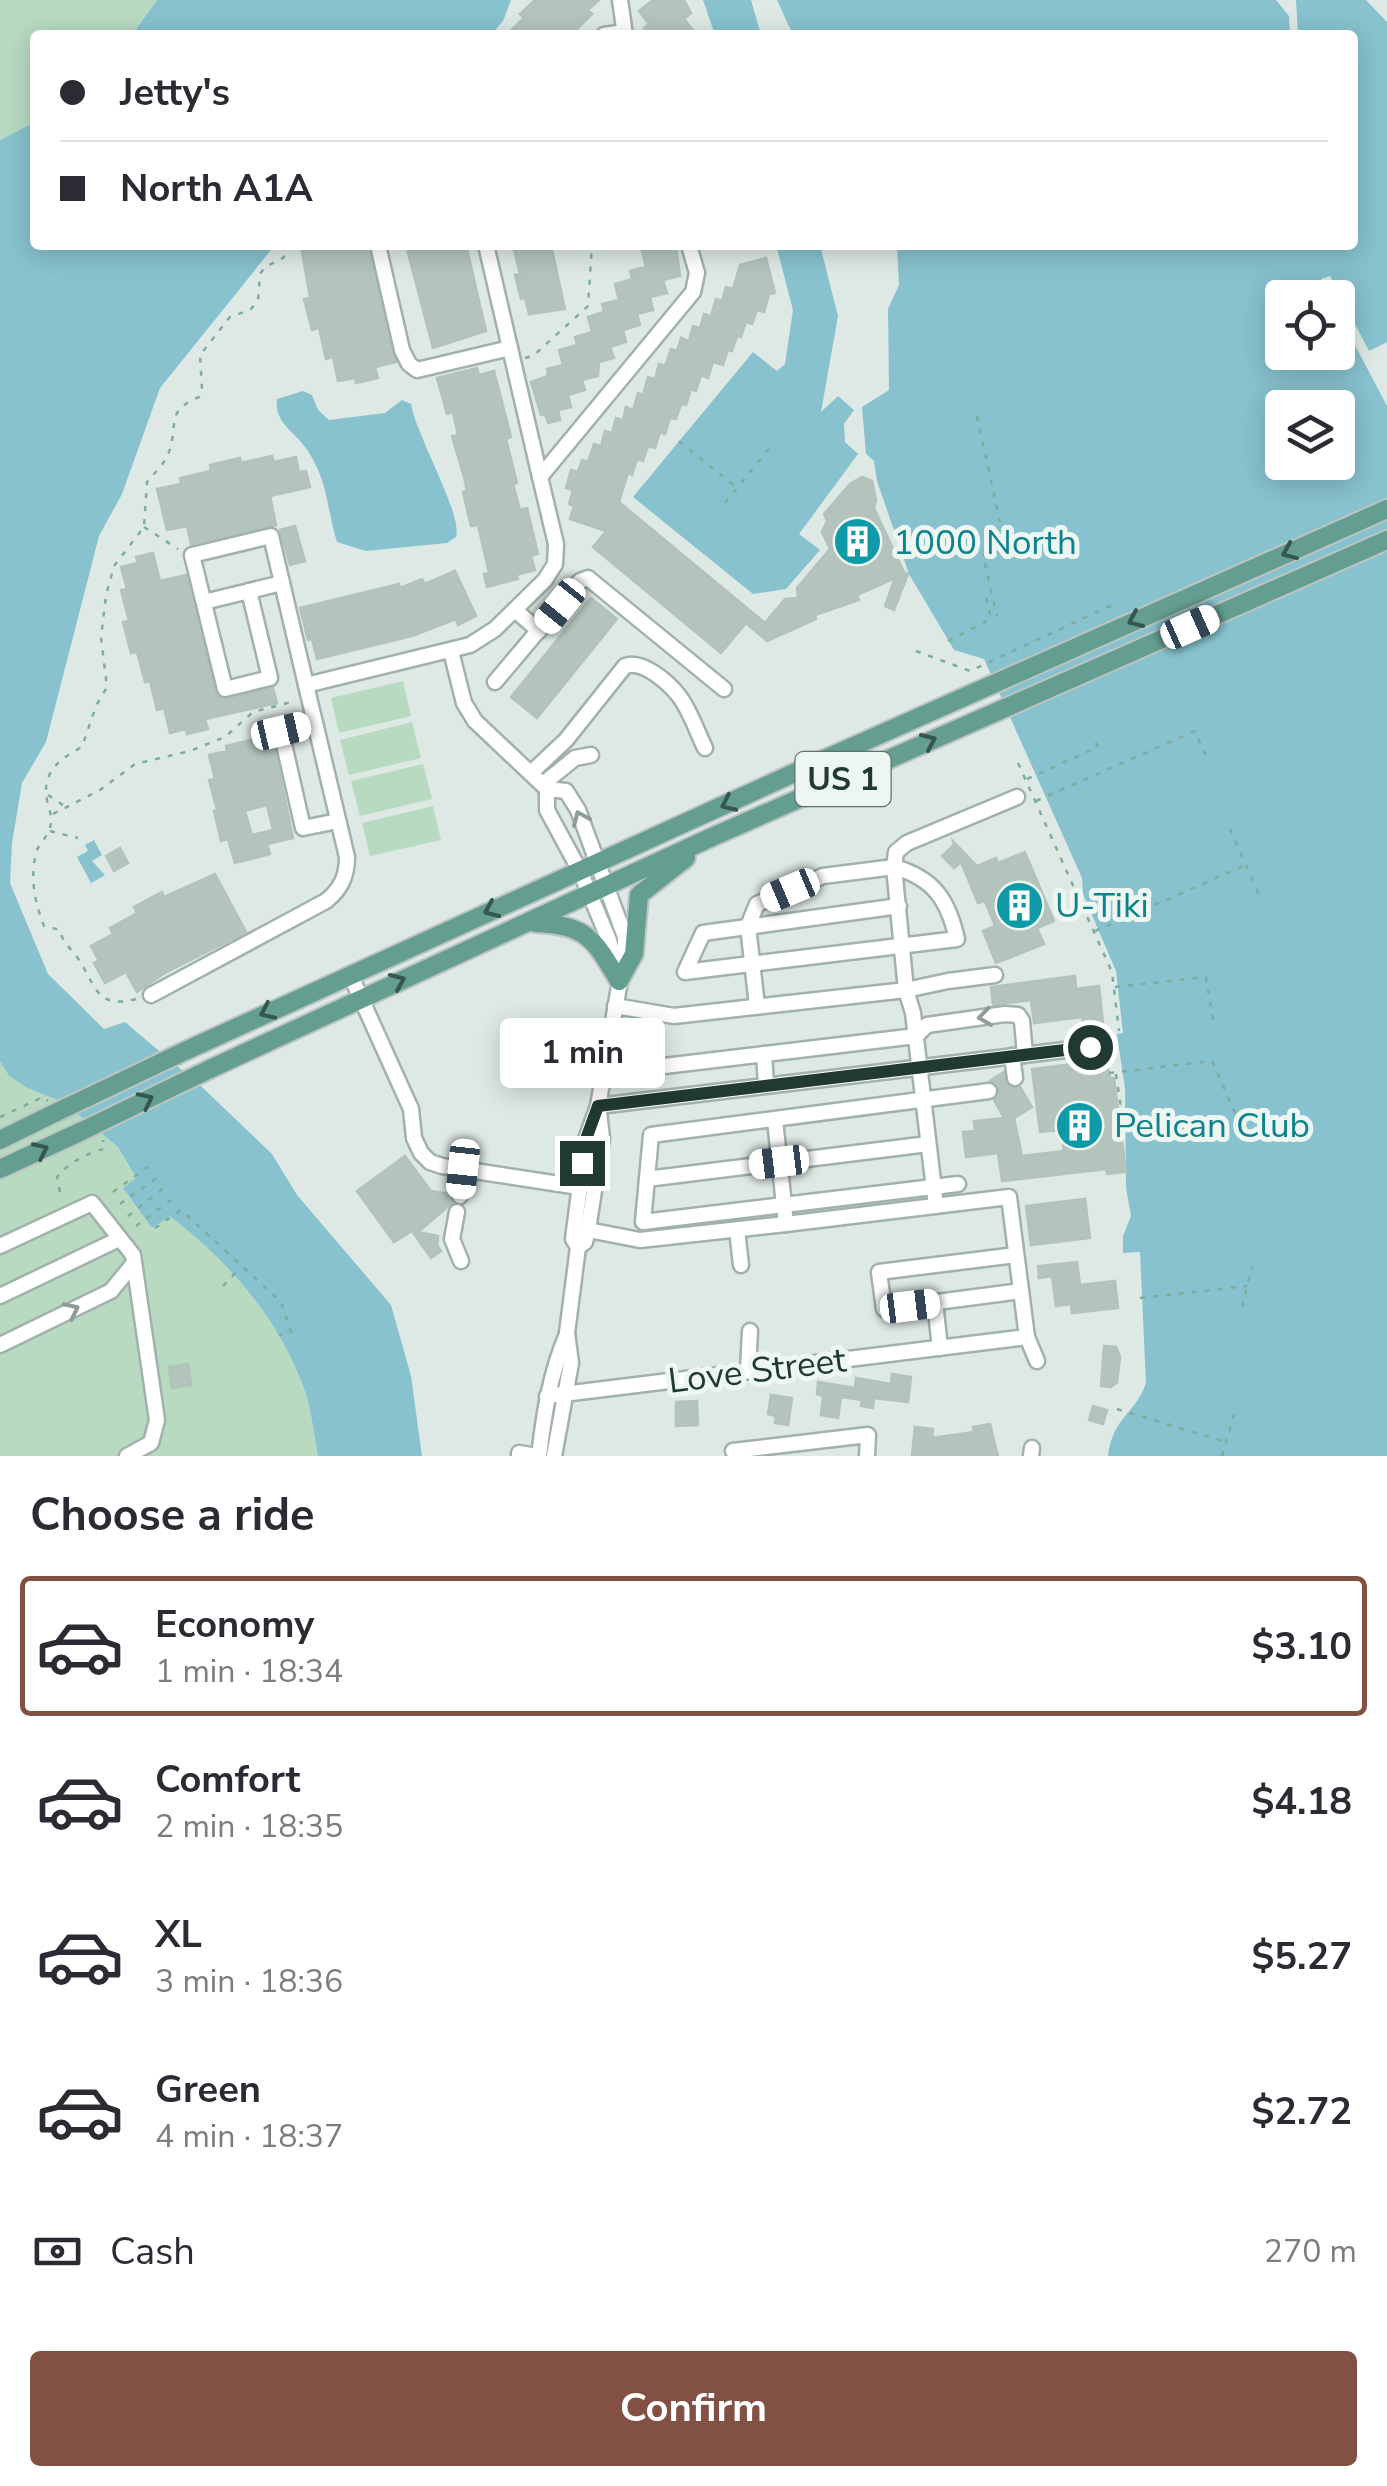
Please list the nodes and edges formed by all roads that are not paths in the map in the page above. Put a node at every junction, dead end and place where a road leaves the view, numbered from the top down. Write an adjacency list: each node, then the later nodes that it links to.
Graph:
1 (620, 0): 2 (street)
2 (624, 30)
3 (379, 250): 6 (street)
4 (487, 250): 6 (street)
5 (690, 250): 7 (street)
6 (511, 355): 7 (street)
7 (540, 478): 13 (street)
8 (1387, 510): 27 (main road, US 1, one-way to 27)
9 (1387, 540): 26 (main road, US 1, one-way to 9)
10 (282, 583): 11 (street); 12 (street); 17 (street)
11 (249, 591): 12 (street); 12 (street)
12 (204, 602)
13 (515, 610): 14 (street); 15 (street)
14 (539, 631): 16 (street); 18 (street)
15 (450, 651): 17 (street); 22 (street)
16 (495, 682)
17 (307, 689): 19 (street)
18 (724, 690)
19 (315, 723): 25 (street); 25 (street)
20 (705, 748): 22 (street)
21 (591, 755): 23 (street)
22 (532, 772): 23 (street)
23 (545, 786): 27 (street, one-way to 23); 29 (street)
24 (1017, 797): 28 (street)
25 (338, 821): 40 (street)
26 (712, 837): 30 (main road, US 1); 38 (main road)
27 (598, 863): 29 (main road, US 1); 30 (street)
28 (894, 867): 31 (street); 33 (street); 34 (street)
29 (580, 870): 30 (street); 36 (main road, US 1, one-way to 36)
30 (598, 891): 32 (main road, US 1); 38 (street)
31 (898, 906): 33 (street); 34 (street)
32 (530, 922): 38 (main road); 41 (main road, US 1, one-way to 32)
33 (748, 926): 35 (street); 35 (street)
34 (903, 946): 35 (street); 39 (street)
35 (753, 964): 43 (street)
36 (350, 974): 41 (street); 56 (main road, US 1, one-way to 56, bridge)
37 (995, 975): 39 (street)
38 (620, 981): 42 (street)
39 (906, 990): 43 (street); 44 (street)
40 (151, 996)
41 (360, 999): 59 (main road, US 1, one-way to 41, bridge); 60 (street)
42 (615, 1006): 43 (street); 54 (street)
43 (758, 1006)
44 (916, 1036): 46 (street); 47 (street, one-way to 44); 48 (street)
45 (1090, 1047): 47 (street)
46 (764, 1054): 49 (street); 51 (street)
47 (1018, 1056): 48 (street); 50 (street)
48 (919, 1067): 51 (street); 53 (street)
49 (639, 1068)
50 (1015, 1078)
51 (766, 1085): 54 (street)
52 (988, 1092): 53 (street)
53 (923, 1101): 55 (street); 57 (street)
54 (598, 1106): 63 (street); 70 (street)
55 (775, 1120): 58 (street); 61 (street)
56 (0, 1140)
57 (928, 1144): 58 (street); 64 (street)
58 (779, 1162): 61 (street); 66 (street)
59 (0, 1169)
60 (463, 1169): 63 (street); 65 (street)
61 (647, 1180): 66 (street)
62 (958, 1184): 64 (street)
63 (579, 1187): 74 (street)
64 (934, 1188): 66 (street); 67 (street)
65 (460, 1196)
66 (784, 1205): 69 (street)
67 (936, 1206): 69 (street); 75 (street)
68 (457, 1212): 76 (street)
69 (786, 1224): 71 (street)
70 (588, 1230): 71 (street); 74 (street)
71 (737, 1230): 78 (street)
72 (120, 1239): 73 (street); 77 (street); 80 (street)
73 (0, 1246)
74 (578, 1246): 83 (street)
75 (1016, 1255): 79 (street); 81 (street)
76 (461, 1262)
77 (134, 1263): 85 (street, one-way to 77); 92 (street)
78 (741, 1266)
79 (1021, 1291): 81 (street); 84 (street)
80 (0, 1296)
81 (935, 1302): 86 (street)
82 (750, 1330): 88 (street)
83 (567, 1333): 89 (street); 90 (street)
84 (1027, 1337): 86 (street, Love Street); 87 (street)
85 (0, 1345)
86 (940, 1348): 88 (street, Love Street)
87 (1037, 1361)
88 (748, 1370): 89 (street, Love Street)
89 (566, 1393): 90 (street, Love Street); 95 (street)
90 (546, 1396): 94 (street)
91 (733, 1451): 96 (street)
92 (127, 1456)
93 (519, 1456): 94 (street)
94 (538, 1456)
95 (554, 1456)
96 (866, 1456)

